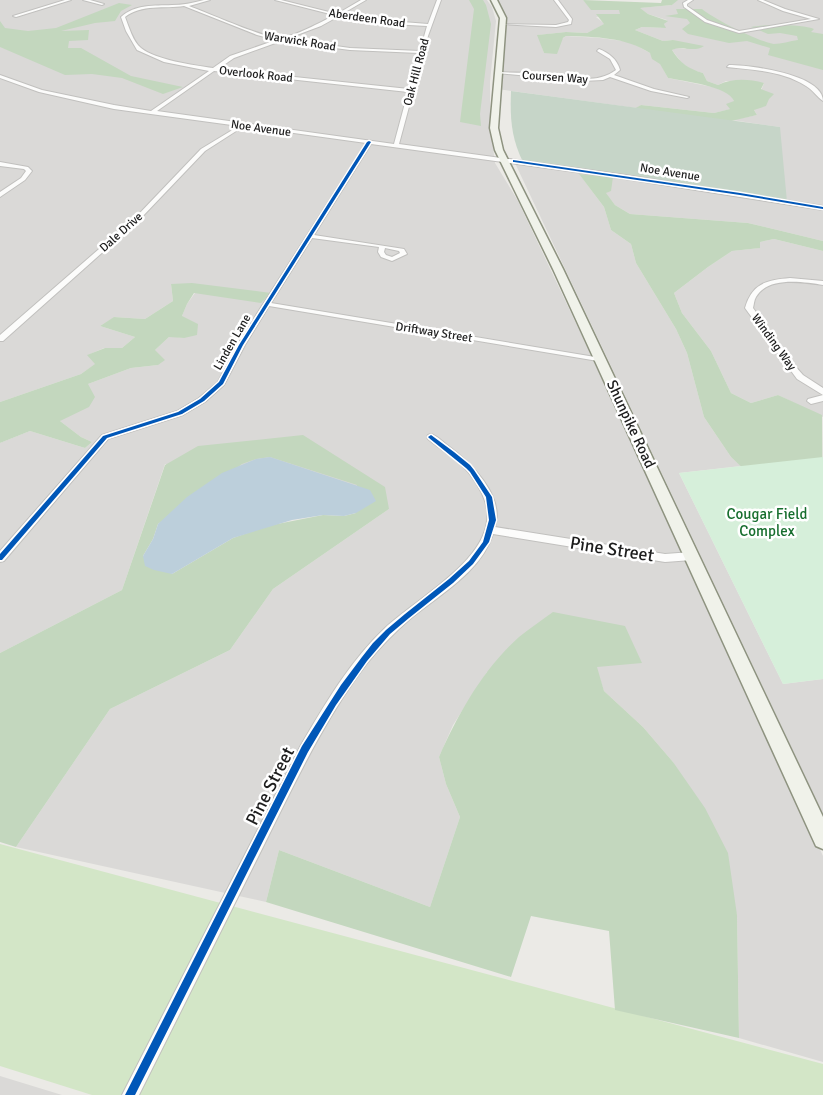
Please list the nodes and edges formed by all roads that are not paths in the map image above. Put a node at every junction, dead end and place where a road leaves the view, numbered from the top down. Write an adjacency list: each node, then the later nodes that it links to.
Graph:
1 (69, 0): 13 (street)
2 (85, 0): 11 (street)
3 (208, 0): 12 (street)
4 (277, 0): 14 (street, Aberdeen Road)
5 (364, 0): 14 (street)
6 (439, 0): 18 (street, Oak Hill Road)
7 (494, 0): 17 (main road, Shunpike Road)
8 (556, 0): 17 (street)
9 (691, 0): 15 (street)
10 (760, 0): 15 (street)
11 (102, 4)
12 (184, 5): 19 (street, Warwick Road); 23 (street, Overlook Road)
13 (15, 16)
14 (337, 16): 18 (street, Aberdeen Road); 19 (street)
15 (817, 19): 16 (street)
16 (823, 20)
17 (503, 24): 24 (main road, Shunpike Road)
18 (429, 25): 21 (street, Oak Hill Road)
19 (278, 39): 21 (street, Warwick Road); 23 (street)
20 (599, 50): 26 (street, Coursen Way)
21 (421, 52): 27 (street, Oak Hill Road)
22 (729, 66): 29 (street)
23 (214, 70): 27 (street, Overlook Road); 30 (street)
24 (499, 74): 26 (street, Coursen Way); 34 (main road, Shunpike Road)
25 (0, 76): 30 (street, Noe Avenue)
26 (611, 76): 28 (street, Coursen Way)
27 (412, 91): 33 (street, Oak Hill Road)
28 (687, 97)
29 (823, 100)
30 (151, 113): 31 (street, Noe Avenue)
31 (242, 126): 32 (street, Noe Avenue); 42 (street, Dale Drive)
32 (369, 142): 33 (street, Noe Avenue); 38 (street, Linden Lane)
33 (396, 145): 34 (street, Noe Avenue)
34 (503, 160): 37 (street, Noe Avenue); 43 (main road, Shunpike Road)
35 (0, 164): 36 (street)
36 (0, 195)
37 (823, 208)
38 (310, 236): 39 (street); 41 (street, Linden Lane)
39 (383, 246)
40 (823, 283): 44 (street, Winding Way)
41 (267, 304): 43 (street, Driftway Street); 50 (street, Linden Lane)
42 (0, 339)
43 (601, 360): 49 (main road, Shunpike Road)
44 (823, 392)
45 (823, 398): 46 (street)
46 (811, 401)
47 (431, 437): 48 (street)
48 (492, 530): 49 (street, Pine Street); 52 (street, Pine Street)
49 (692, 556): 51 (main road, Shunpike Road)
50 (0, 558)
51 (823, 839)
52 (130, 1095)

